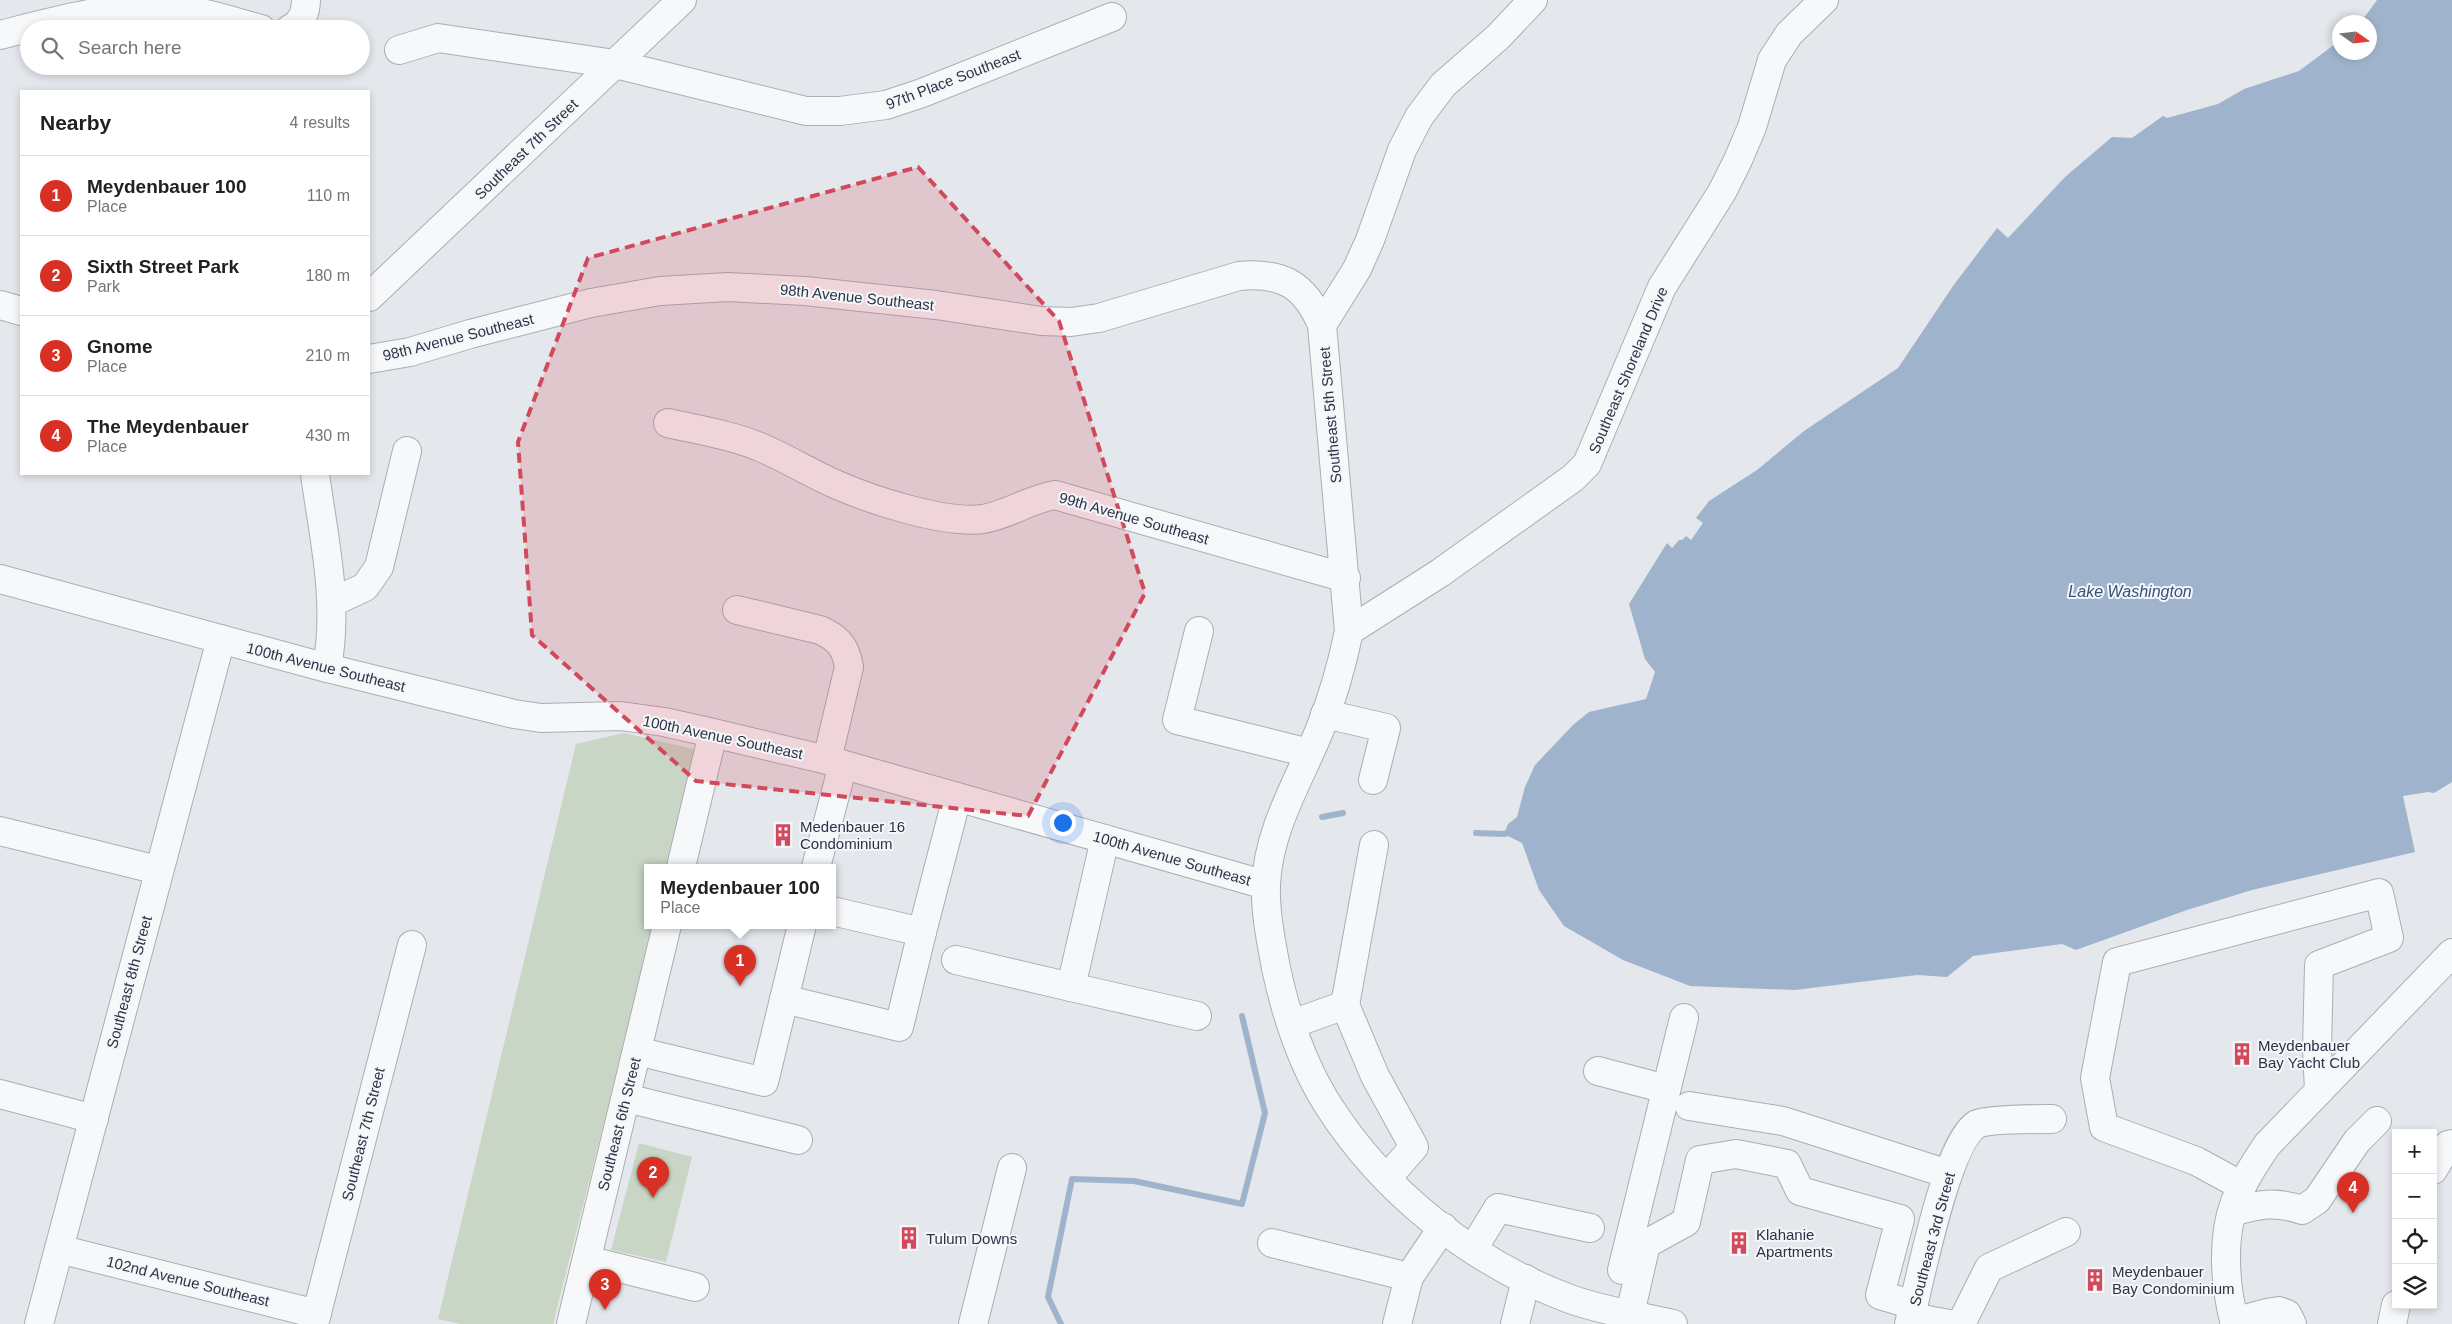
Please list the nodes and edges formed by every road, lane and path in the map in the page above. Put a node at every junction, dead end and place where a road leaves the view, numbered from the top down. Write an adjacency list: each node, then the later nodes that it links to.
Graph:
1 (306, 0): 9 (street)
2 (682, 0): 13 (street, Southeast 7th Street)
3 (1533, 0): 17 (street, Southeast 5th Street)
4 (1824, 0): 27 (street, Southeast Shoreland Drive)
5 (117, 4): 7 (street); 8 (street)
6 (1112, 17): 13 (street, 97th Place Southeast)
7 (57, 20)
8 (228, 20)
9 (300, 20)
10 (20, 30): 11 (street)
11 (0, 35)
12 (398, 50): 13 (street, 97th Place Southeast)
13 (615, 64): 14 (street, Southeast 7th Street)
14 (370, 296)
15 (0, 305): 16 (street)
16 (20, 311)
17 (1322, 325): 18 (street, 98th Avenue Southeast); 22 (street, Southeast 5th Street)
18 (370, 359)
19 (668, 423): 22 (street, 99th Avenue Southeast)
20 (407, 451): 24 (street)
21 (315, 475): 24 (street)
22 (1346, 578): 27 (street, Southeast 5th Street)
23 (0, 579): 28 (street, 100th Avenue Southeast)
24 (333, 602): 29 (street)
25 (737, 610): 33 (street)
26 (1199, 631): 32 (street)
27 (1349, 631): 30 (street, Southeast 5th Street)
28 (221, 640): 29 (street, 100th Avenue Southeast); 41 (street, Southeast 8th Street)
29 (327, 668): 31 (street, 100th Avenue Southeast)
30 (1325, 714): 32 (street, Southeast 5th Street); 34 (street)
31 (713, 732): 33 (street, 100th Avenue Southeast); 39 (street)
32 (1309, 753): 42 (street, Southeast 5th Street)
33 (835, 762): 35 (street, 100th Avenue Southeast); 40 (street)
34 (1373, 780)
35 (957, 797): 37 (street, 100th Avenue Southeast); 46 (street)
36 (0, 831): 41 (street)
37 (1105, 839): 42 (street, 100th Avenue Southeast); 50 (street)
38 (1374, 845): 52 (street)
39 (682, 864)
40 (817, 864)
41 (158, 870): 63 (street, Southeast 8th Street)
42 (1266, 885): 55 (street, Southeast 5th Street)
43 (836, 912): 46 (street)
44 (666, 929): 56 (street, Southeast 6th Street)
45 (801, 929): 51 (street)
46 (922, 932): 51 (street)
47 (412, 945): 87 (street, Southeast 7th Street)
48 (2452, 953): 59 (street)
49 (956, 960): 50 (street)
50 (1071, 987): 53 (street)
51 (784, 999): 56 (street)
52 (1345, 1005): 55 (street); 71 (street)
53 (1198, 1016)
54 (1684, 1018): 58 (street)
55 (1292, 1024): 71 (street, Southeast 5th Street)
56 (637, 1051): 61 (street, Southeast 6th Street)
57 (1598, 1071): 58 (street)
58 (1666, 1089): 85 (street)
59 (2319, 1091): 72 (street); 72 (street)
60 (0, 1094): 63 (street)
61 (626, 1098): 66 (street); 80 (street, Southeast 6th Street)
62 (1689, 1106): 70 (street)
63 (94, 1119): 78 (street, Southeast 8th Street)
64 (2052, 1119): 70 (street, Southeast 3rd Street)
65 (2377, 1121): 73 (street)
66 (798, 1140)
67 (2452, 1144): 68 (street)
68 (2437, 1160)
69 (1012, 1168): 91 (street)
70 (1948, 1174): 86 (street, Southeast 3rd Street)
71 (1387, 1178): 74 (street, Southeast 5th Street)
72 (2242, 1186): 73 (street)
73 (2233, 1212): 88 (street)
74 (1443, 1227): 79 (street, Southeast 5th Street); 81 (street)
75 (1590, 1228): 79 (street)
76 (2066, 1232): 96 (street)
77 (1272, 1243): 81 (street)
78 (59, 1249): 87 (street, 102nd Avenue Southeast); 89 (street, Southeast 8th Street)
79 (1473, 1249): 82 (street, Southeast 5th Street)
80 (587, 1260): 83 (street); 90 (street, Southeast 6th Street)
81 (1409, 1277): 92 (street)
82 (1526, 1279): 85 (street, Southeast 5th Street); 93 (street)
83 (695, 1287)
84 (2395, 1309): 98 (street)
85 (1621, 1312): 86 (street); 94 (street, Southeast 5th Street)
86 (1911, 1315): 95 (street, Southeast 3rd Street)
87 (315, 1319)
88 (2234, 1323): 97 (street)
89 (39, 1324)
90 (572, 1324)
91 (973, 1324)
92 (1397, 1324)
93 (1515, 1324)
94 (1673, 1324)
95 (1949, 1324)
96 (1961, 1324)
97 (2292, 1324)
98 (2392, 1324)

